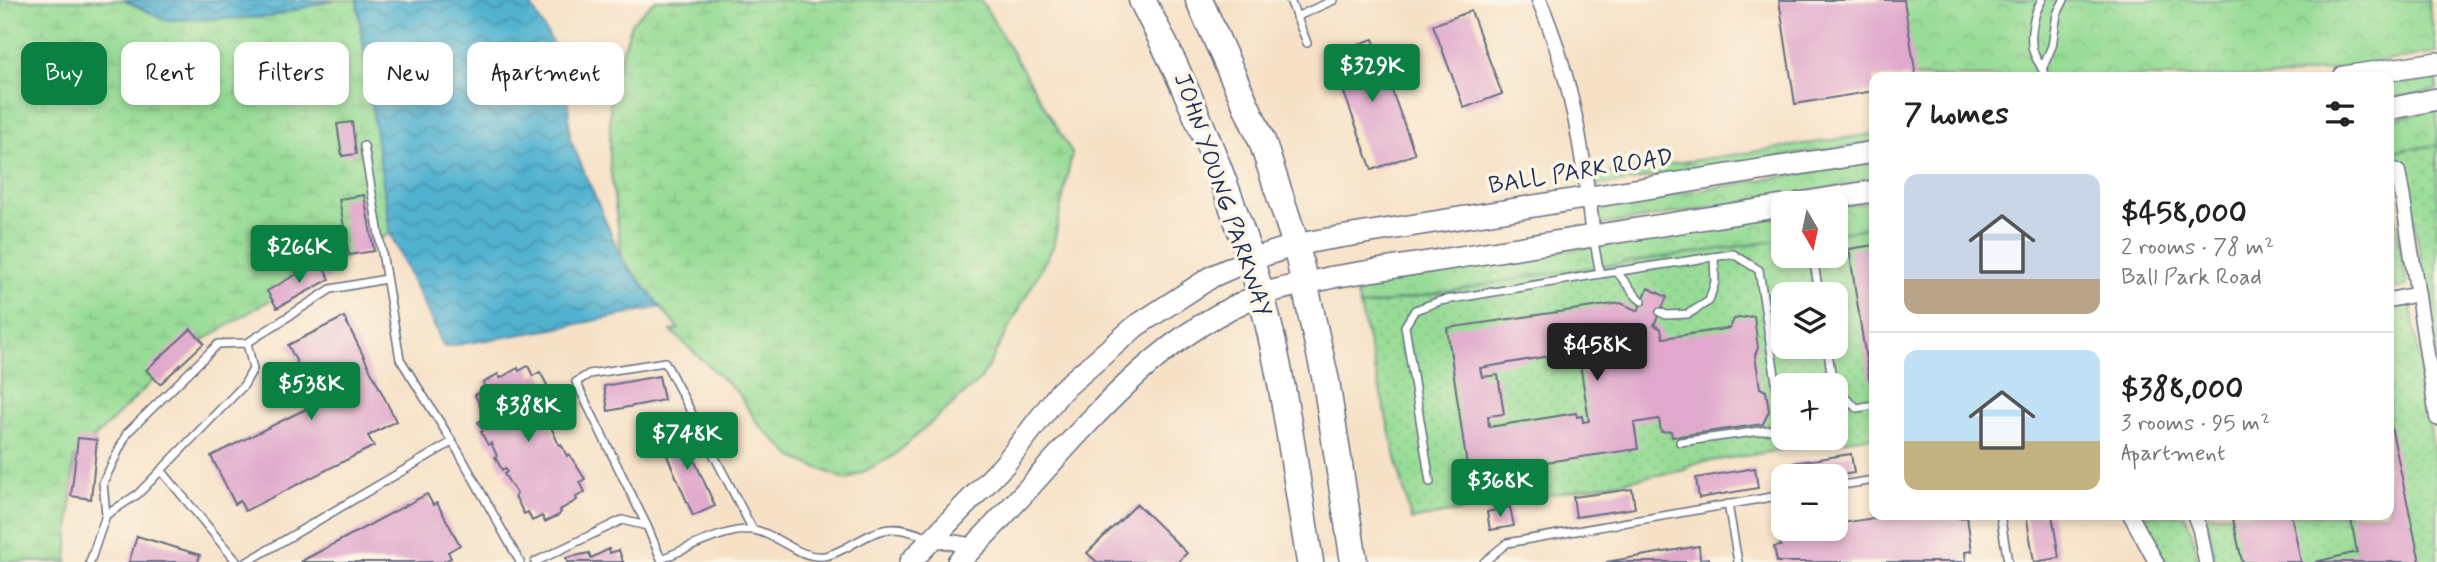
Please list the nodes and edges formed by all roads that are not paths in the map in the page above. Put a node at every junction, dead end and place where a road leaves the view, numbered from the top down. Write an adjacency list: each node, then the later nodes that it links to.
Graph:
1 (1142, 0): 26 (highway, JOHN YOUNG PARKWAY)
2 (1199, 0): 24 (highway, JOHN YOUNG PARKWAY)
3 (1290, 0): 8 (lane)
4 (1334, 0): 8 (lane)
5 (1539, 0): 21 (street)
6 (2042, 0): 11 (lane)
7 (2064, 0): 11 (lane)
8 (1296, 17): 9 (lane)
9 (1307, 43)
10 (2437, 63): 13 (street)
11 (2043, 67): 12 (lane)
12 (2044, 72)
13 (2377, 72)
14 (2437, 99): 15 (street)
15 (2394, 108)
16 (364, 146): 29 (lane)
17 (1869, 153): 21 (street, BALL PARK ROAD)
18 (2394, 170): 31 (street)
19 (1869, 192): 20 (street)
20 (1848, 195)
21 (1588, 197): 23 (street); 24 (street, BALL PARK ROAD)
22 (1771, 208): 23 (street)
23 (1593, 236): 28 (lane); 30 (street)
24 (1296, 245): 26 (street, BALL PARK ROAD); 30 (highway, JOHN YOUNG PARKWAY)
25 (1714, 257): 27 (lane); 35 (lane); 41 (lane)
26 (1249, 260): 32 (highway, JOHN YOUNG PARKWAY); 54 (street, BALL PARK ROAD)
27 (1617, 272): 28 (lane); 34 (lane)
28 (1600, 274): 43 (lane)
29 (386, 278): 36 (lane); 40 (lane)
30 (1306, 283): 32 (street); 64 (highway, JOHN YOUNG PARKWAY)
31 (2418, 294): 33 (street); 39 (street)
32 (1261, 295): 55 (street); 56 (highway, JOHN YOUNG PARKWAY)
33 (2394, 299)
34 (1642, 301)
35 (1660, 312)
36 (247, 343): 42 (lane); 48 (lane)
37 (1848, 400): 38 (lane)
38 (1869, 406)
39 (2437, 418)
40 (452, 442): 59 (lane); 60 (lane)
41 (1681, 442)
42 (161, 470): 48 (lane); 58 (lane)
43 (1430, 481)
44 (1869, 481): 45 (lane)
45 (1848, 484)
46 (1771, 497): 47 (lane)
47 (1728, 504): 65 (lane); 66 (lane)
48 (106, 515): 57 (lane)
49 (2001, 520): 67 (lane)
50 (2133, 520): 68 (street)
51 (2196, 520): 69 (street)
52 (647, 526): 53 (lane); 53 (lane); 61 (lane)
53 (753, 530): 54 (lane)
54 (933, 540): 55 (street); 62 (street, BALL PARK ROAD)
55 (975, 546): 63 (street)
56 (1308, 555)
57 (90, 562)
58 (237, 562)
59 (247, 562)
60 (520, 562)
61 (535, 562)
62 (910, 562)
63 (958, 562)
64 (1354, 562)
65 (1484, 562)
66 (1738, 562)
67 (2008, 562)
68 (2156, 562)
69 (2206, 562)

